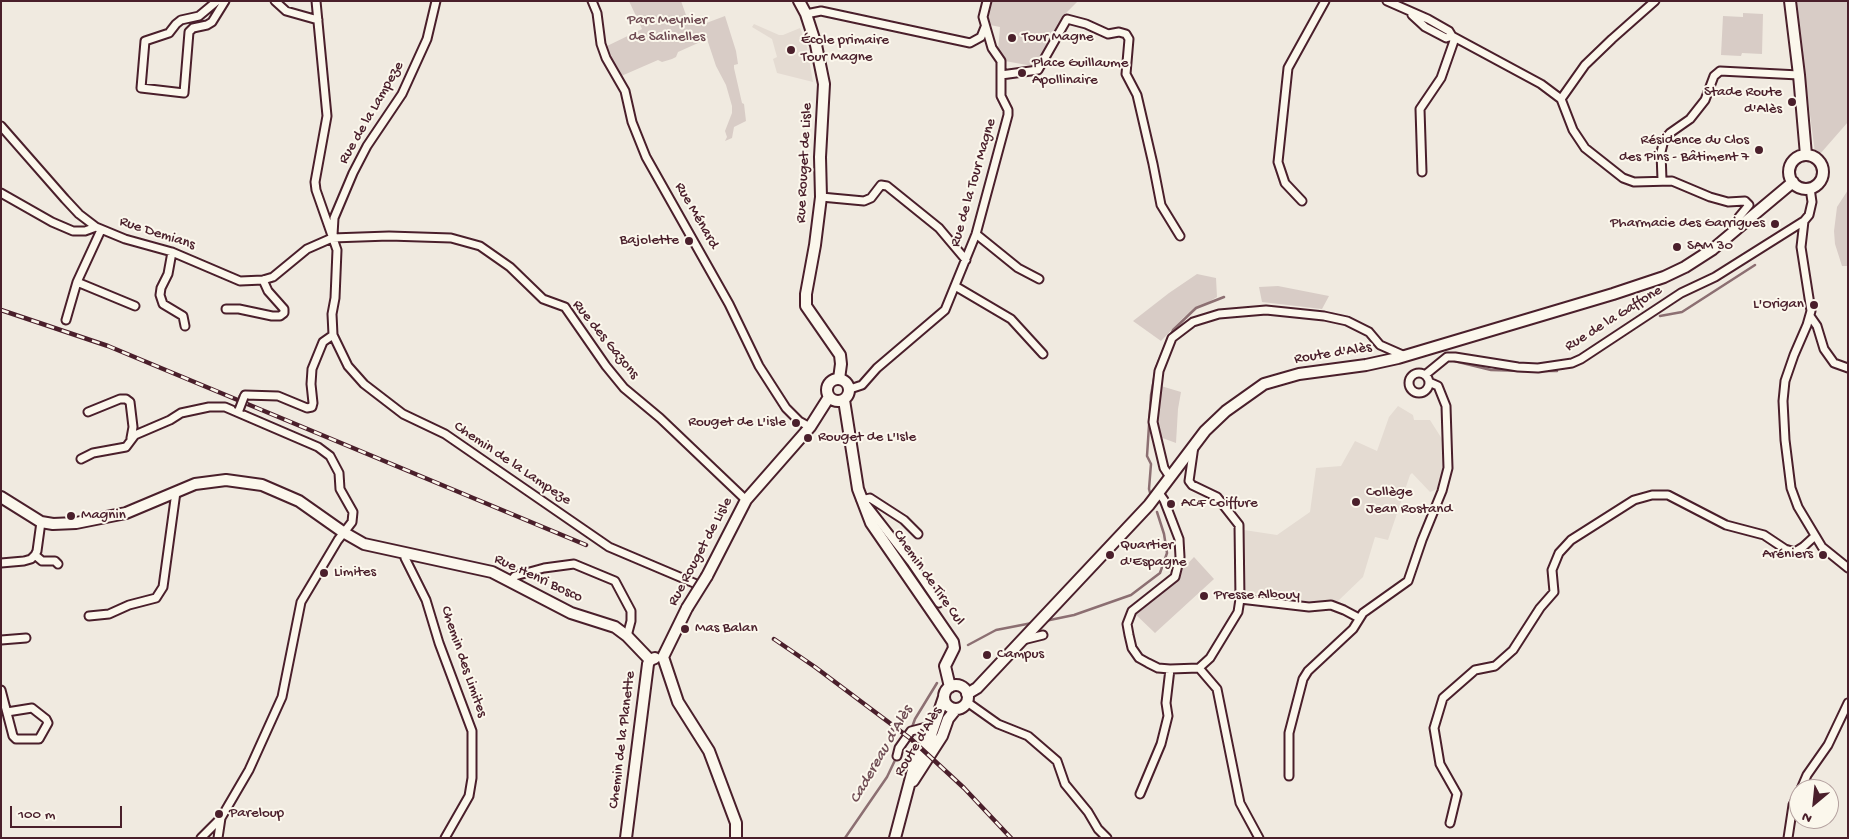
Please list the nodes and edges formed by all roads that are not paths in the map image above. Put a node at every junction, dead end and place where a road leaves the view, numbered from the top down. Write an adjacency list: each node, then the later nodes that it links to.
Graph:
1 (216, 1): 2 (street)
2 (225, 1)
3 (275, 1): 14 (street)
4 (316, 1): 14 (street)
5 (436, 1): 34 (street, Rue de la Lampeze)
6 (592, 1): 56 (street, Rue Ménard)
7 (799, 1): 13 (street, Rue Rouget de Lisle)
8 (987, 1): 15 (street, Rue de la Tour Magne)
9 (1325, 1): 28 (street)
10 (1387, 1): 16 (street)
11 (1655, 1): 19 (street)
12 (1790, 1): 18 (street)
13 (806, 14): 15 (street); 27 (street, Rue Rouget de Lisle)
14 (318, 20): 34 (street)
15 (985, 27): 17 (street, Rue de la Tour Magne)
16 (1454, 37): 19 (street); 22 (street)
17 (1001, 75): 32 (street, Rue de la Tour Magne); 33 (street)
18 (1799, 75): 21 (street); 23 (street)
19 (1561, 99): 23 (street)
20 (1, 126): 31 (street, Rue Demians)
21 (1806, 155): 24 (street); 25 (street)
22 (1422, 172)
23 (1662, 180): 30 (street)
24 (1793, 182): 25 (street); 30 (street, Route d'Alès)
25 (1810, 188): 29 (street)
26 (1, 193): 31 (street)
27 (821, 197): 36 (street); 50 (street, Rue Rouget de Lisle)
28 (1302, 202)
29 (1804, 221): 43 (street); 80 (street, Rue de la Gaffone)
30 (1738, 228): 48 (street, Route d'Alès)
31 (98, 229): 35 (street, Rue Demians); 39 (street)
32 (976, 234): 36 (street, Rue de la Tour Magne); 37 (street)
33 (1180, 236)
34 (332, 238): 38 (street, Rue Demians); 46 (street); 64 (street, Rue des Gazons)
35 (172, 252): 38 (street, Rue Demians); 45 (street)
36 (966, 260): 40 (street, Rue de la Tour Magne)
37 (1039, 279)
38 (263, 280): 42 (street)
39 (77, 282): 41 (street); 44 (street)
40 (955, 286): 47 (street); 51 (street, Rue de la Tour Magne)
41 (135, 306)
42 (226, 309)
43 (1810, 316): 49 (street); 69 (street)
44 (66, 320)
45 (185, 326)
46 (333, 336): 54 (street, bridge); 76 (street, Chemin de la Lampeze)
47 (1043, 354)
48 (1406, 356): 58 (street, Route d'Alès); 60 (street)
49 (1848, 368)
50 (839, 379): 51 (street); 52 (street)
51 (850, 389): 53 (street)
52 (830, 397): 53 (street); 56 (street, Rue Rouget de Lisle)
53 (844, 400): 65 (street, Chemin de Tire Cul)
54 (238, 411): 57 (street); 67 (street)
55 (88, 412): 57 (street)
56 (810, 427): 64 (street, Rue Rouget de Lisle)
57 (131, 438): 59 (street)
58 (1194, 445): 60 (street, Route d'Alès); 77 (street)
59 (81, 459)
60 (1170, 477): 62 (street, Route d'Alès)
61 (176, 492): 66 (street); 67 (street); 79 (street)
62 (1159, 494): 84 (street, Route d'Alès); 89 (street)
63 (1, 497): 66 (street)
64 (746, 500): 76 (street, Rue Rouget de Lisle, bridge)
65 (861, 500): 68 (street); 78 (street); 90 (street, Chemin de Tire Cul)
66 (41, 522): 71 (street)
67 (343, 532): 70 (street, Rue Henri Bosco); 103 (street)
68 (918, 534)
69 (1815, 536): 74 (street); 104 (street)
70 (405, 553): 75 (street, Rue Henri Bosco); 107 (street, Chemin des Limites)
71 (35, 555): 72 (street); 73 (street)
72 (1, 563)
73 (58, 564)
74 (1848, 568)
75 (512, 581): 82 (street, Rue Henri Bosco); 82 (street)
76 (701, 586): 86 (street, Rue Rouget de Lisle, bridge)
77 (1240, 599): 80 (street); 88 (street)
78 (939, 604)
79 (89, 616)
80 (1359, 618): 99 (street)
81 (1043, 635): 84 (street)
82 (627, 636): 87 (street, Rue Henri Bosco)
83 (26, 638): 85 (street)
84 (1023, 638): 93 (street, Route d'Alès)
85 (1, 640)
86 (663, 657): 87 (street, Chemin de la Planette); 109 (street)
87 (650, 660): 108 (street, Chemin de la Planette)
88 (1199, 668): 89 (street); 112 (street)
89 (1170, 669): 102 (street)
90 (950, 687): 92 (street); 93 (street)
91 (1, 690): 96 (street)
92 (944, 697): 95 (street); 97 (street, Route d'Alès)
93 (967, 698): 95 (street); 111 (street)
94 (1848, 702): 100 (street)
95 (956, 709): 101 (street, Route d'Alès)
96 (7, 712): 96 (street)
97 (934, 725): 98 (street); 101 (street, Route d'Alès)
98 (897, 756)
99 (1289, 776)
100 (1805, 779)
101 (907, 791): 110 (street, Route d'Alès)
102 (1140, 794)
103 (221, 818): 105 (street); 106 (street)
104 (1450, 823)
105 (201, 838)
106 (218, 838)
107 (445, 838)
108 (626, 838)
109 (736, 838)
110 (895, 838)
111 (1107, 838)
112 (1259, 838)

